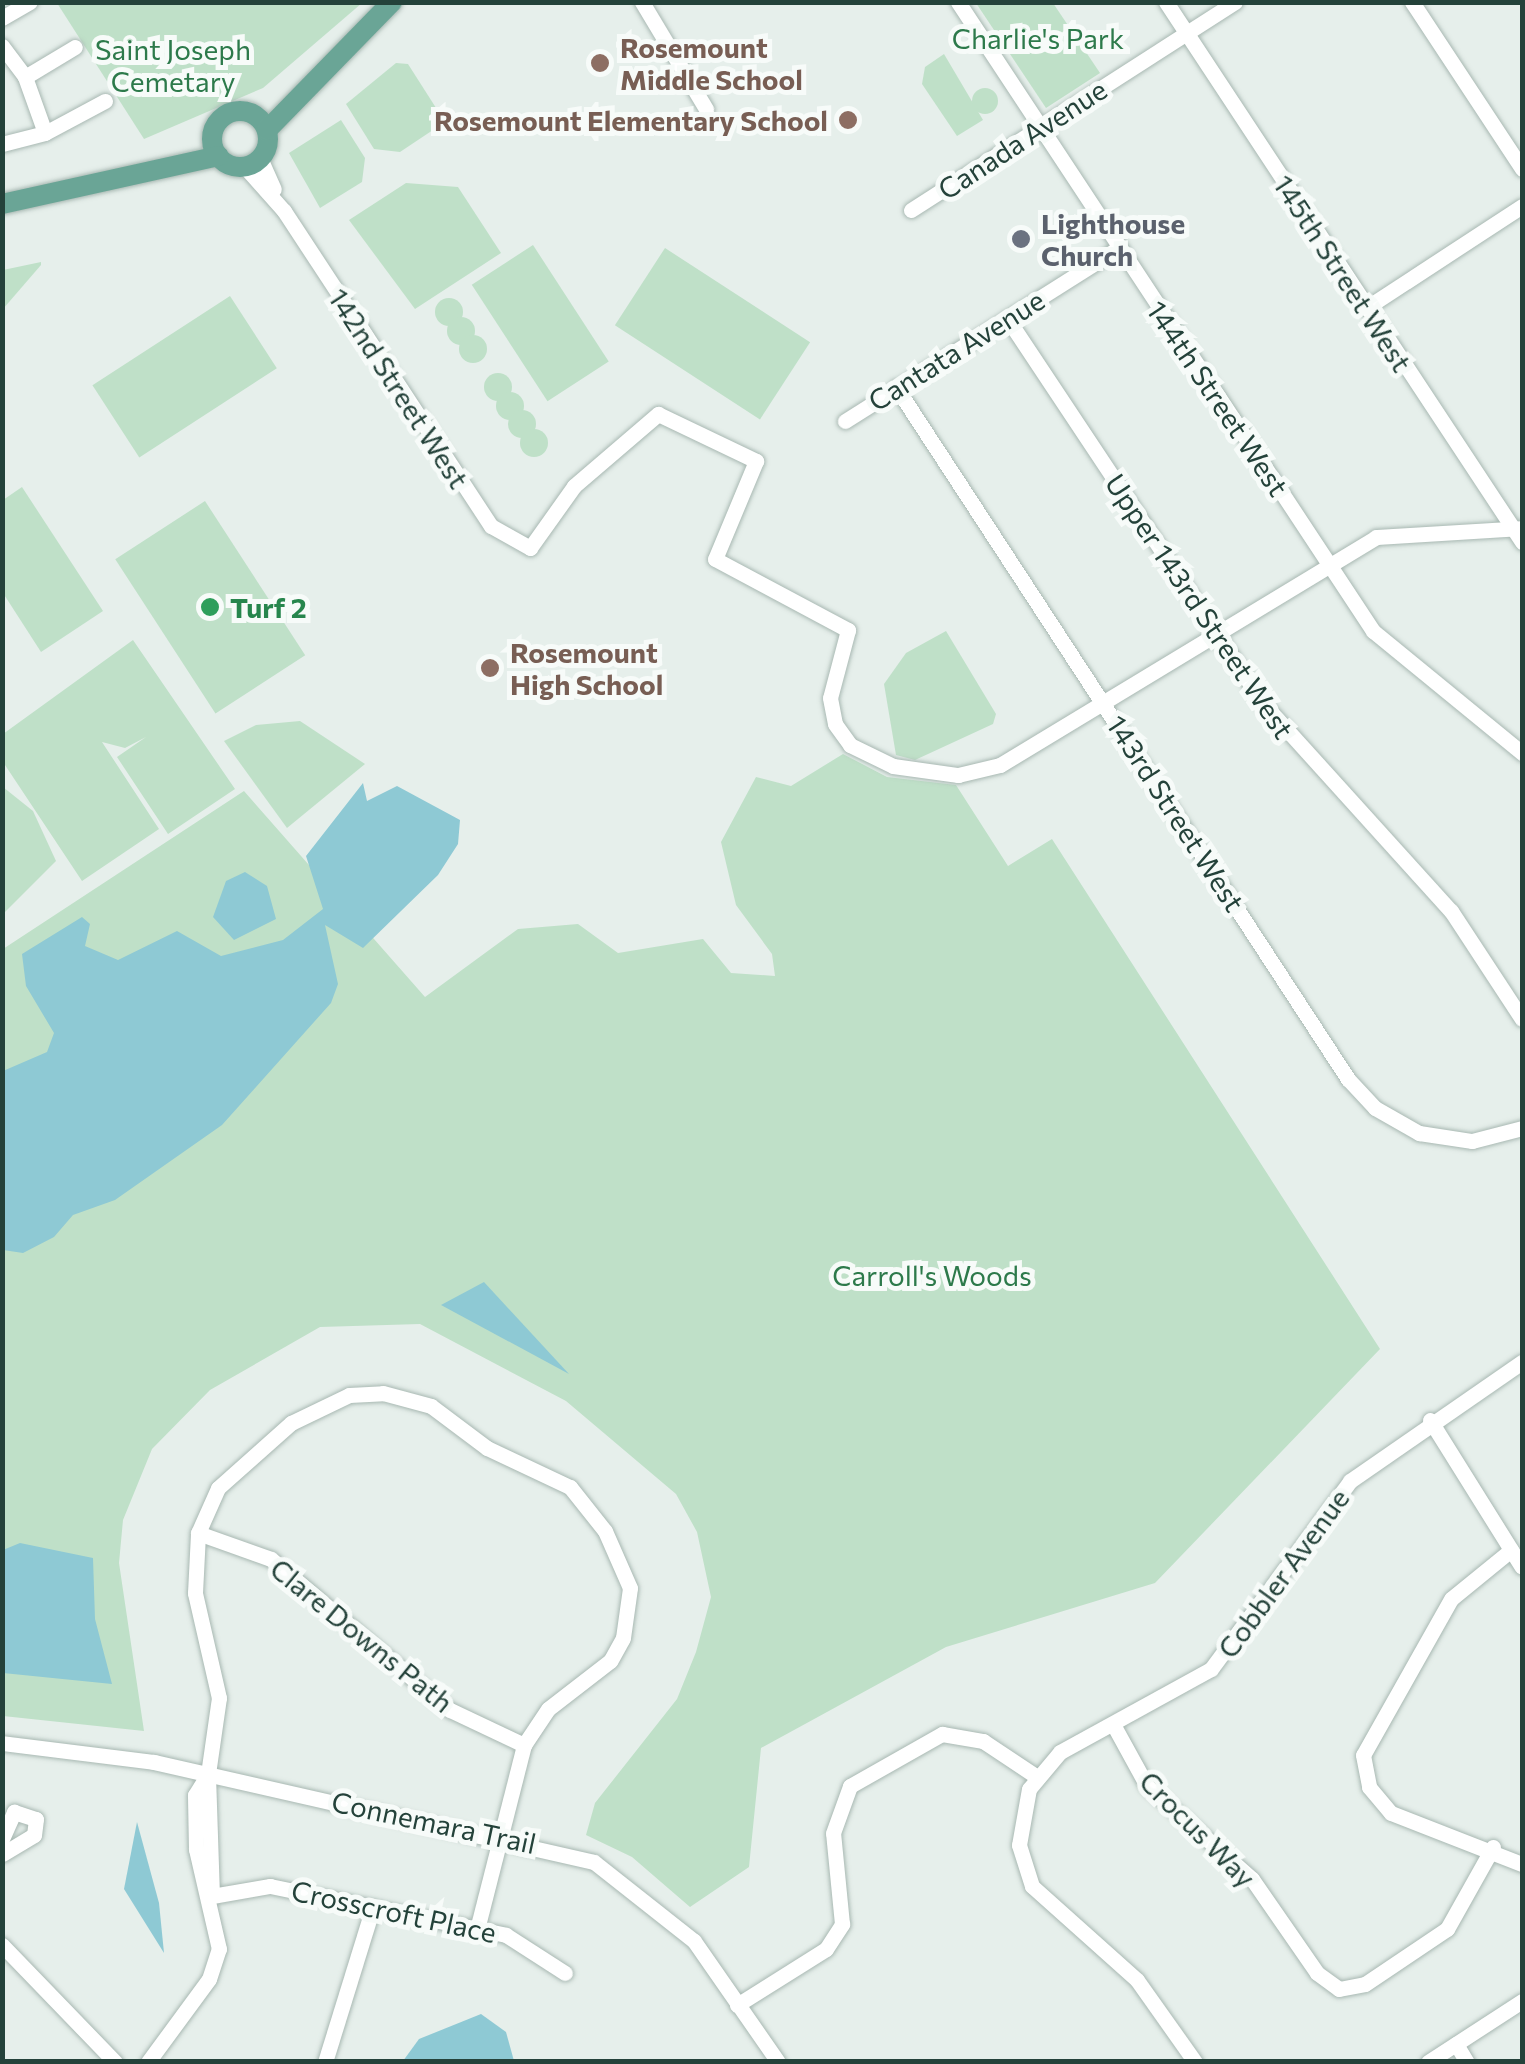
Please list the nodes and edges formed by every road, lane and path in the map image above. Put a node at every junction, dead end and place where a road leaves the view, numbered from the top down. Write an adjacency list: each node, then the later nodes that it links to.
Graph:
1 (30, 2): 8 (street)
2 (392, 2): 15 (main road)
3 (642, 2): 14 (street)
4 (958, 2): 16 (street, 144th Street West)
5 (1166, 2): 9 (street, 145th Street West)
6 (1235, 2): 9 (street, Canada Avenue)
7 (1412, 2): 23 (street)
8 (2, 18)
9 (1187, 34): 16 (street, Canada Avenue); 28 (street, 145th Street West)
10 (2, 46): 12 (street)
11 (75, 47): 12 (street)
12 (13, 74): 17 (street)
13 (105, 101): 17 (street)
14 (706, 109)
15 (261, 123): 18 (main road); 22 (main road)
16 (1041, 128): 26 (street, Canada Avenue); 27 (street, 144th Street West)
17 (44, 133): 19 (street)
18 (212, 134): 20 (main road); 21 (main road)
19 (2, 144)
20 (219, 156): 21 (main road); 22 (main road)
21 (168, 161): 24 (main road)
22 (253, 162): 35 (street, 142nd Street West)
23 (1522, 169)
24 (2, 204)
25 (1522, 206): 28 (street)
26 (911, 210)
27 (1119, 248): 29 (street, Cantata Avenue); 33 (street, 144th Street West)
28 (1366, 308): 32 (street, 145th Street West)
29 (1007, 318): 30 (street, Cantata Avenue); 34 (street, Upper 143rd Street West)
30 (896, 387): 31 (street, Cantata Avenue); 35 (street, 143rd Street West)
31 (845, 421)
32 (1520, 533): 33 (street)
33 (1328, 564): 34 (street); 36 (street, 144th Street West)
34 (1214, 631): 35 (street); 37 (street, Upper 143rd Street West)
35 (1102, 700): 38 (street, 143rd Street West)
36 (1522, 752)
37 (1522, 1019)
38 (1521, 1129)
39 (1522, 1362): 40 (street, Cobbler Avenue)
40 (1430, 1420): 42 (street); 44 (street, Cobbler Avenue)
41 (198, 1533): 46 (street, Clare Downs Path); 46 (street); 47 (street)
42 (1512, 1550): 43 (street); 51 (street)
43 (1522, 1567)
44 (1114, 1726): 48 (street, Cobbler Avenue); 51 (street, Crocus Way)
45 (2, 1743): 47 (street, Connemara Trail)
46 (524, 1745): 49 (street)
47 (208, 1774): 49 (street, Connemara Trail); 54 (street)
48 (1037, 1777): 60 (street); 66 (street)
49 (504, 1835): 56 (street); 60 (street, Connemara Trail)
50 (2, 1839): 52 (street)
51 (1493, 1847): 53 (street)
52 (2, 1854)
53 (1522, 1864)
54 (212, 1896): 55 (street, Crosscroft Place); 63 (street)
55 (372, 1907): 56 (street, Crosscroft Place); 64 (street)
56 (477, 1928): 58 (street, Crosscroft Place)
57 (2, 1945): 62 (street)
58 (565, 1974)
59 (1522, 2001): 61 (street)
60 (737, 2005): 65 (street, Connemara Trail)
61 (1456, 2044): 67 (street); 68 (street)
62 (115, 2062)
63 (148, 2062)
64 (325, 2062)
65 (778, 2062)
66 (1195, 2062)
67 (1428, 2062)
68 (1467, 2062)

